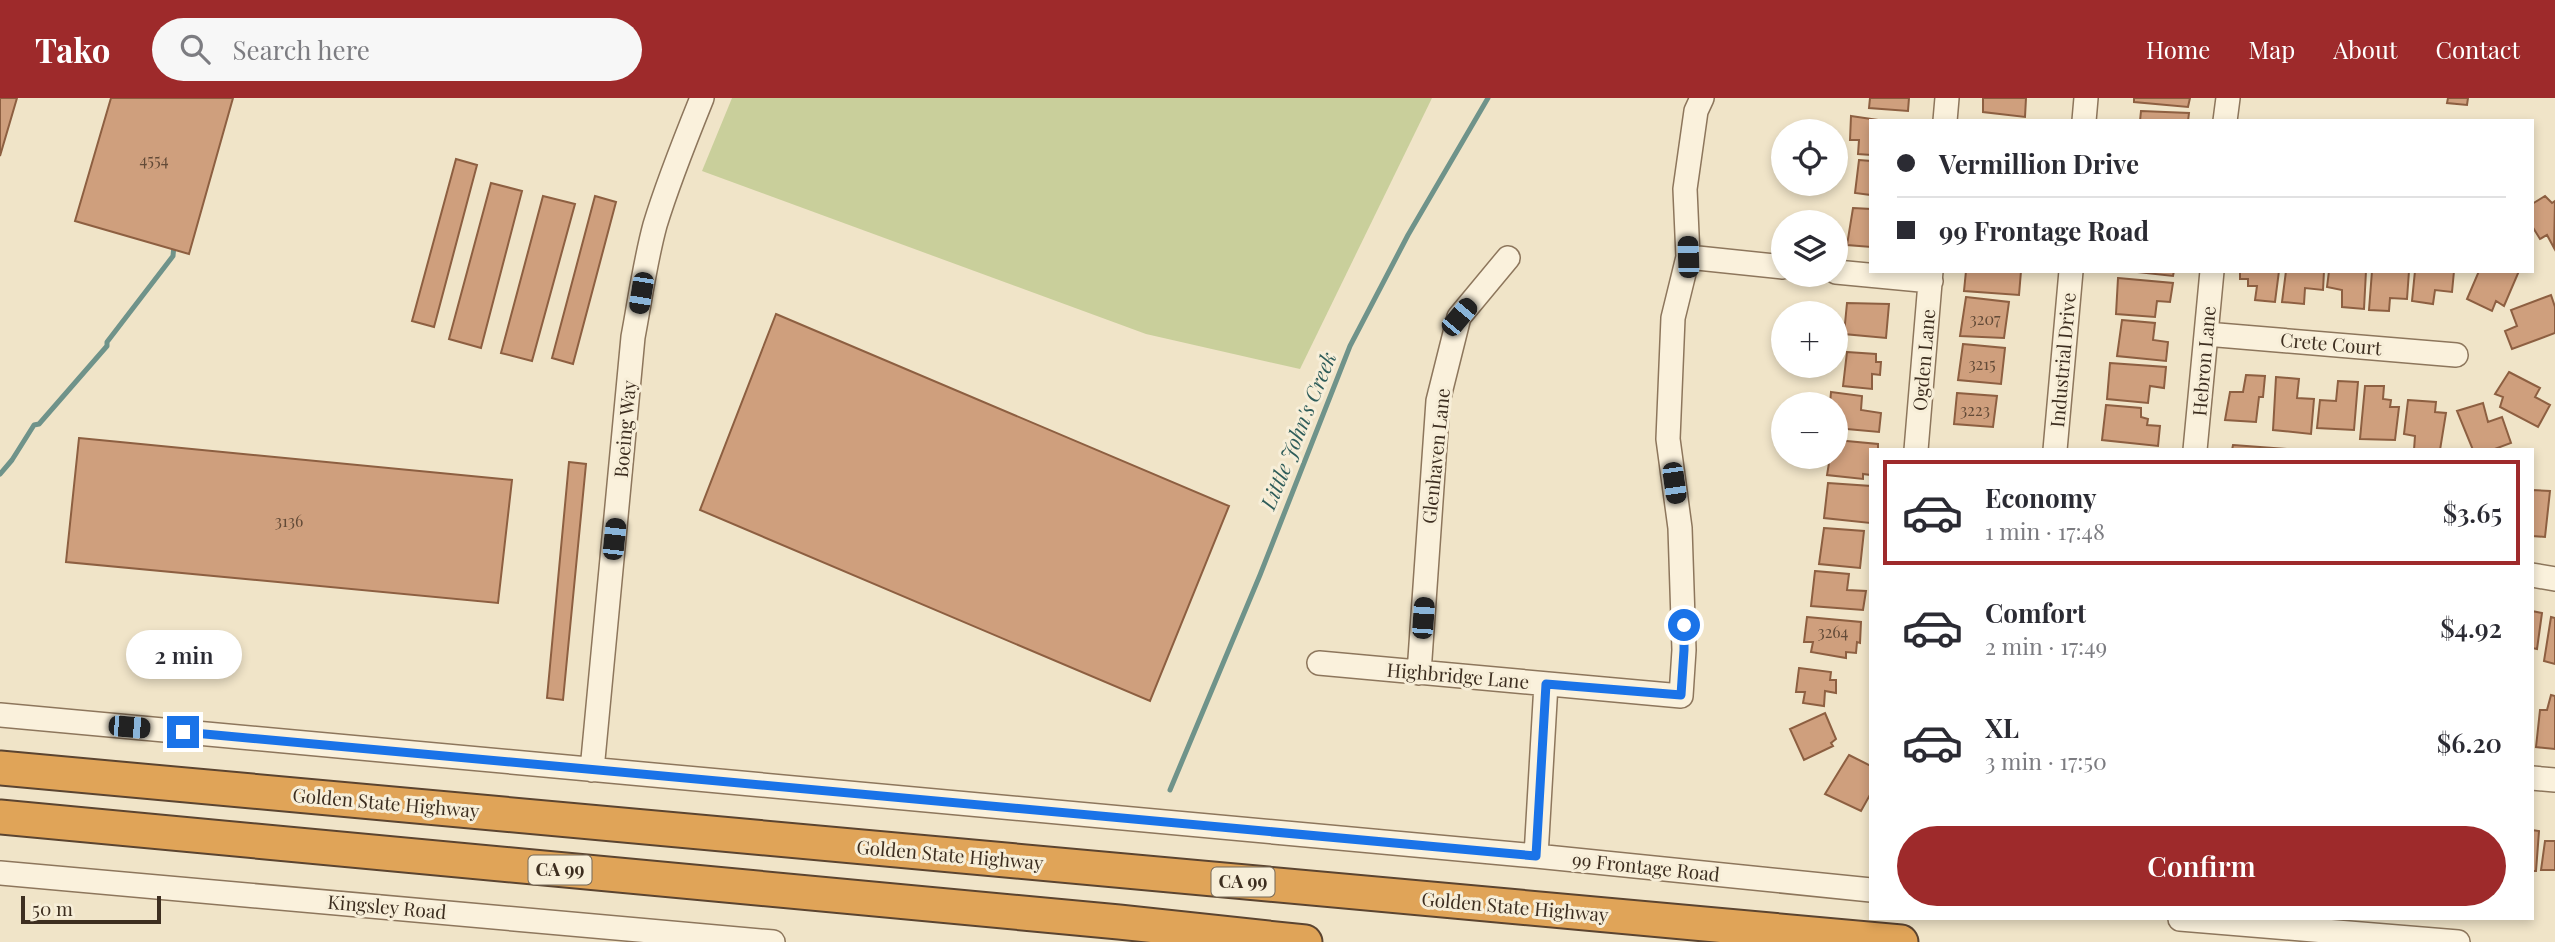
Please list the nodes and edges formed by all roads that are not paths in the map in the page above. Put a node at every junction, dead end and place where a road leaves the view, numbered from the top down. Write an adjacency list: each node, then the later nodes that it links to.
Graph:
1 (702, 98): 28 (street, Boeing Way)
2 (1702, 98): 9 (street)
3 (1947, 98): 6 (street)
4 (2086, 98): 7 (street)
5 (2228, 98): 8 (street)
6 (1945, 119)
7 (2084, 119)
8 (2225, 119)
9 (1688, 257): 11 (street); 25 (street, Highbridge Lane)
10 (1508, 258): 24 (street, Glenhaven Lane)
11 (1771, 266)
12 (1848, 273): 15 (street)
13 (2071, 273): 19 (street, Industrial Drive)
14 (2212, 273): 16 (street, Hebron Lane)
15 (1931, 276): 18 (street, Ogden Lane)
16 (2206, 334): 17 (street, Crete Court); 20 (street, Hebron Lane)
17 (2456, 355)
18 (1916, 448)
19 (2055, 448)
20 (2195, 448)
21 (2534, 575): 22 (street)
22 (2555, 579)
23 (1319, 663): 24 (street, Highbridge Lane)
24 (1419, 673): 25 (street, Highbridge Lane)
25 (1546, 684): 32 (street)
26 (0, 715): 28 (street, 99 Frontage Road)
27 (0, 768): 38 (highway, Golden State Highway / CA 99)
28 (592, 770): 32 (street, 99 Frontage Road)
29 (2534, 778): 30 (street)
30 (2555, 780)
31 (0, 817): 37 (highway, CA 99)
32 (1536, 856): 34 (street, 99 Frontage Road)
33 (0, 873): 36 (street, Kingsley Road)
34 (1869, 890)
35 (2192, 920): 39 (street)
36 (773, 942)
37 (1305, 942)
38 (1900, 942)
39 (2458, 942)

